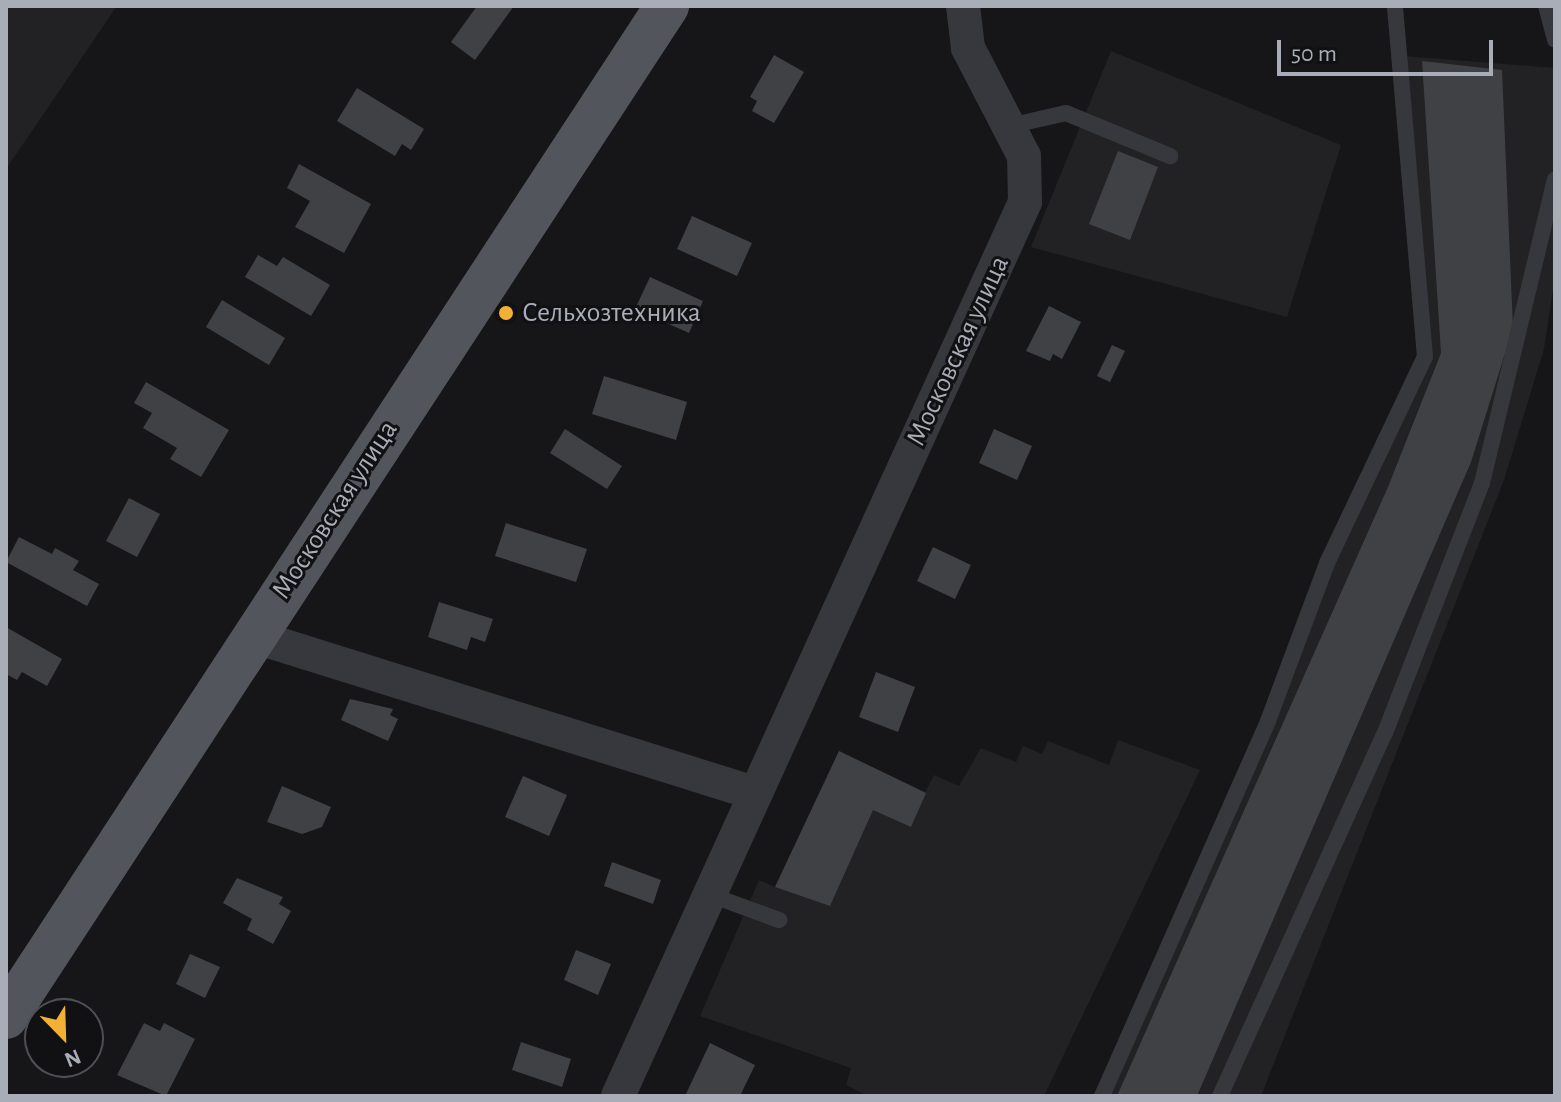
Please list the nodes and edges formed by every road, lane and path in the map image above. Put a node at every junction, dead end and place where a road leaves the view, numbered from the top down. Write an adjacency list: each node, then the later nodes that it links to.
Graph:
1 (963, 6): 6 (street, Московская улица)
2 (1395, 6): 15 (lane)
3 (1546, 6): 5 (lane)
4 (659, 9): 9 (main road, Московская улица)
5 (1555, 40)
6 (1009, 126): 7 (lane); 10 (street, Московская улица)
7 (1170, 156)
8 (1555, 180): 16 (lane)
9 (253, 636): 10 (street); 13 (main road, Московская улица)
10 (754, 793): 11 (street, Московская улица)
11 (708, 894): 12 (lane); 14 (street, Московская улица)
12 (779, 920)
13 (12, 994)
14 (618, 1096)
15 (1102, 1096)
16 (1220, 1096)

